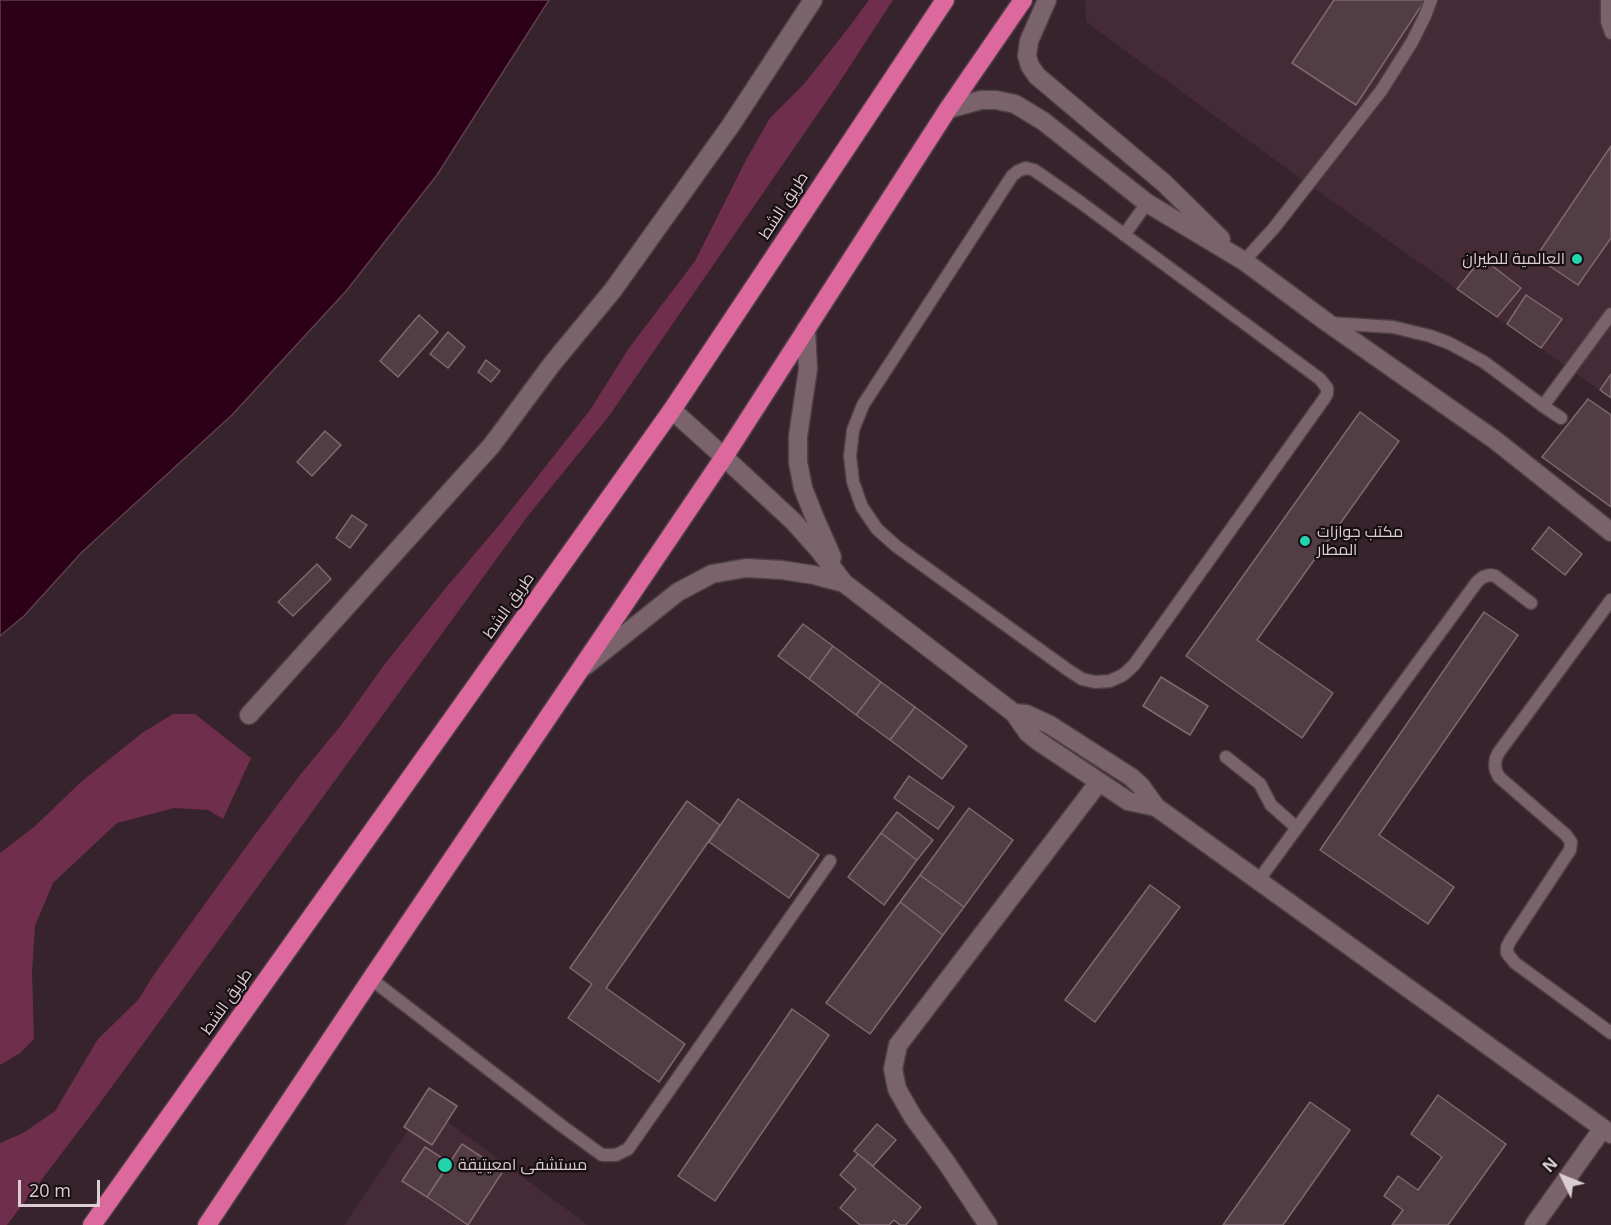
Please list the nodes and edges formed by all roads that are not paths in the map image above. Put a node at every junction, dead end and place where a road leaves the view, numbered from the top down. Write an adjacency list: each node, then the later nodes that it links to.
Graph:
1 (813, 0): 25 (street)
2 (945, 0): 16 (highway, طريق الشط)
3 (1023, 0): 8 (highway)
4 (1047, 0): 11 (street)
5 (1431, 0): 11 (lane)
6 (1607, 0): 7 (lane)
7 (1611, 33)
8 (948, 109): 9 (street); 14 (highway)
9 (1147, 203): 10 (lane); 11 (street)
10 (1124, 235): 10 (lane)
11 (1244, 261): 13 (street)
12 (1611, 314): 15 (lane)
13 (1328, 323): 15 (lane); 19 (street)
14 (806, 330): 18 (highway); 20 (street)
15 (1543, 406): 17 (lane)
16 (672, 410): 18 (street); 35 (highway, طريق الشط)
17 (1561, 418)
18 (724, 457): 20 (street); 23 (highway)
19 (1611, 532)
20 (844, 583): 23 (street); 24 (street)
21 (1611, 600): 33 (lane)
22 (1531, 603): 29 (lane)
23 (579, 671): 32 (highway)
24 (1014, 713): 27 (street); 28 (street)
25 (249, 715)
26 (1226, 757): 29 (lane)
27 (1099, 782): 28 (street); 37 (street)
28 (1156, 807): 31 (street)
29 (1296, 828): 31 (lane)
30 (830, 861): 32 (lane)
31 (1258, 881): 34 (street)
32 (371, 979): 36 (highway)
33 (1611, 1033)
34 (1607, 1131): 38 (street)
35 (92, 1225)
36 (207, 1225)
37 (988, 1225)
38 (1534, 1225)

